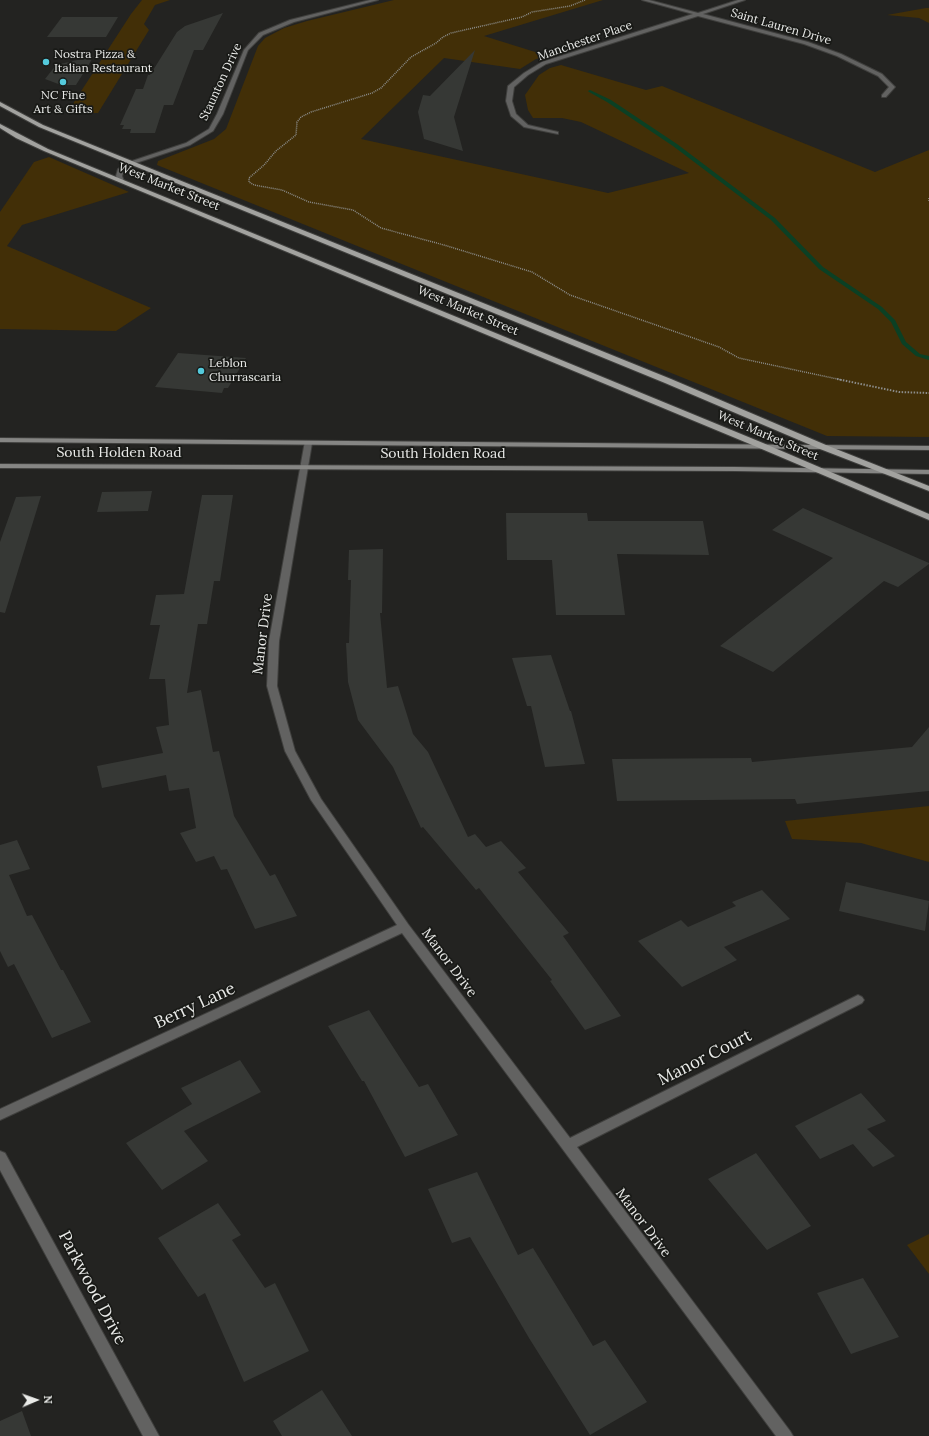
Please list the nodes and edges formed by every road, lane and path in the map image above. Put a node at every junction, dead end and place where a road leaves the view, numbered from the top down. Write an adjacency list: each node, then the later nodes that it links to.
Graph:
1 (376, 0): 10 (street, Staunton Drive)
2 (585, 0): 14 (path)
3 (644, 0): 5 (street, Saint Lauren Drive)
4 (744, 0): 5 (street, Manchester Place)
5 (697, 14): 6 (street, Saint Lauren Drive); 9 (street, Manchester Place)
6 (884, 96)
7 (0, 104): 10 (main road, West Market Street)
8 (0, 126): 11 (main road, West Market Street)
9 (556, 133)
10 (131, 163): 11 (street); 18 (main road, West Market Street)
11 (121, 181): 17 (main road, West Market Street)
12 (929, 198): 13 (path)
13 (929, 202)
14 (929, 393)
15 (0, 440): 16 (main road, South Holden Road)
16 (308, 443): 17 (main road, South Holden Road); 21 (street, Manor Drive)
17 (760, 445): 18 (main road, South Holden Road); 22 (main road, West Market Street)
18 (823, 447): 19 (main road, South Holden Road); 23 (main road, West Market Street)
19 (929, 448)
20 (0, 466): 21 (main road, South Holden Road)
21 (304, 467): 22 (main road, South Holden Road); 27 (street, Manor Drive)
22 (817, 470): 23 (main road, South Holden Road); 26 (main road, West Market Street)
23 (886, 472): 24 (main road, South Holden Road); 25 (main road, West Market Street)
24 (929, 472)
25 (929, 490)
26 (929, 517)
27 (404, 928): 29 (street, Berry Lane); 30 (street, Manor Drive)
28 (858, 1000): 30 (street, Manor Court)
29 (0, 1115)
30 (567, 1146): 33 (street, Manor Drive)
31 (0, 1157): 32 (street, Parkwood Drive)
32 (151, 1436)
33 (785, 1436)

